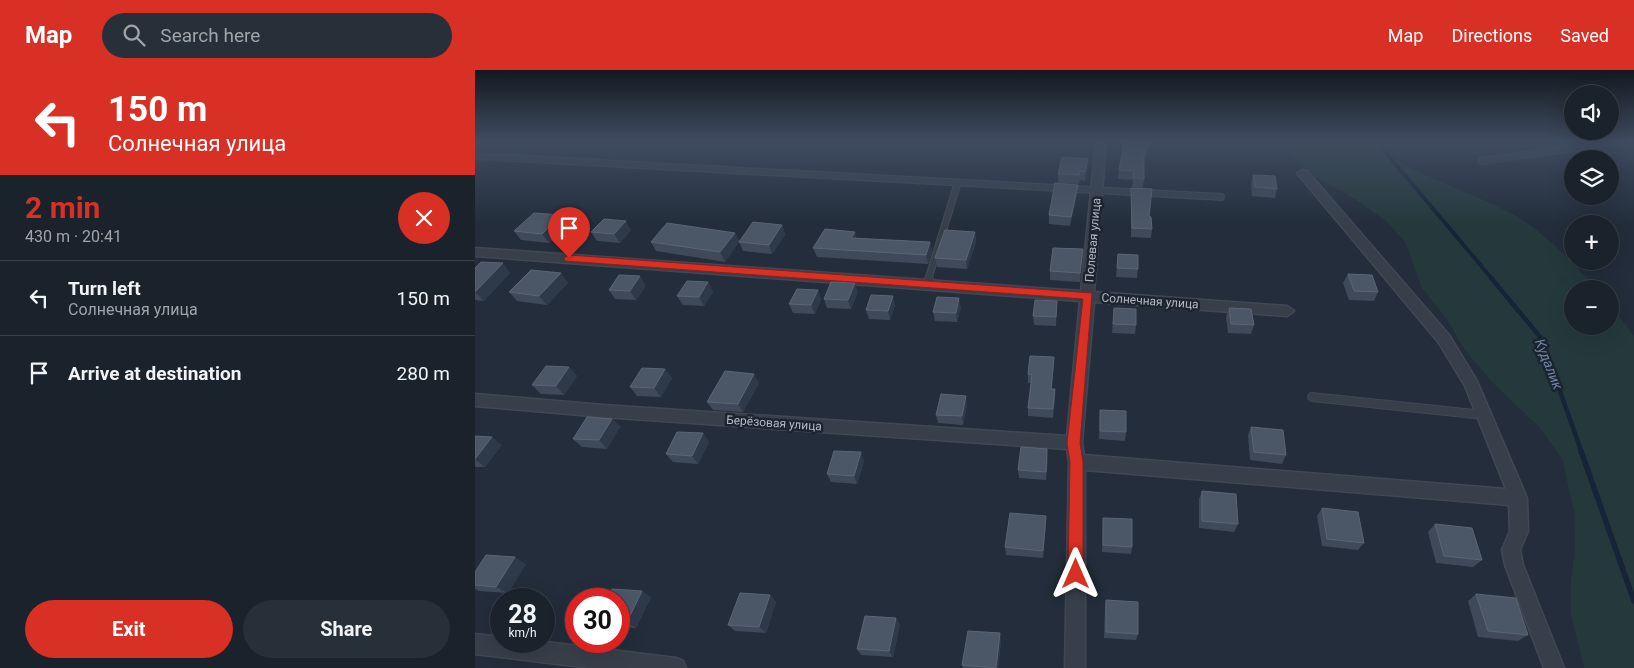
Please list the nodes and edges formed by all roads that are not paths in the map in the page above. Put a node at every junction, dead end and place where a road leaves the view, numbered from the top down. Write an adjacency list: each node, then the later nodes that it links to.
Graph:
1 (733, 170): 4 (lane)
2 (1099, 170): 5 (street, Полевая улица)
3 (1303, 173): 13 (street)
4 (958, 182): 5 (lane); 8 (lane)
5 (1097, 190): 6 (lane); 9 (street, Полевая улица)
6 (1221, 196)
7 (475, 252): 8 (street, Солнечная улица)
8 (927, 284): 9 (street, Солнечная улица)
9 (1088, 296): 10 (street, Солнечная улица); 14 (street, Полевая улица)
10 (1287, 311)
11 (1312, 397): 13 (lane)
12 (475, 400): 14 (street, Берёзовая улица)
13 (1484, 415): 16 (street)
14 (1073, 443): 15 (street, Полевая улица)
15 (1077, 462): 16 (street); 19 (street, Полевая улица)
16 (1518, 498): 20 (street)
17 (475, 644): 18 (street)
18 (676, 668)
19 (1075, 668)
20 (1554, 668)

